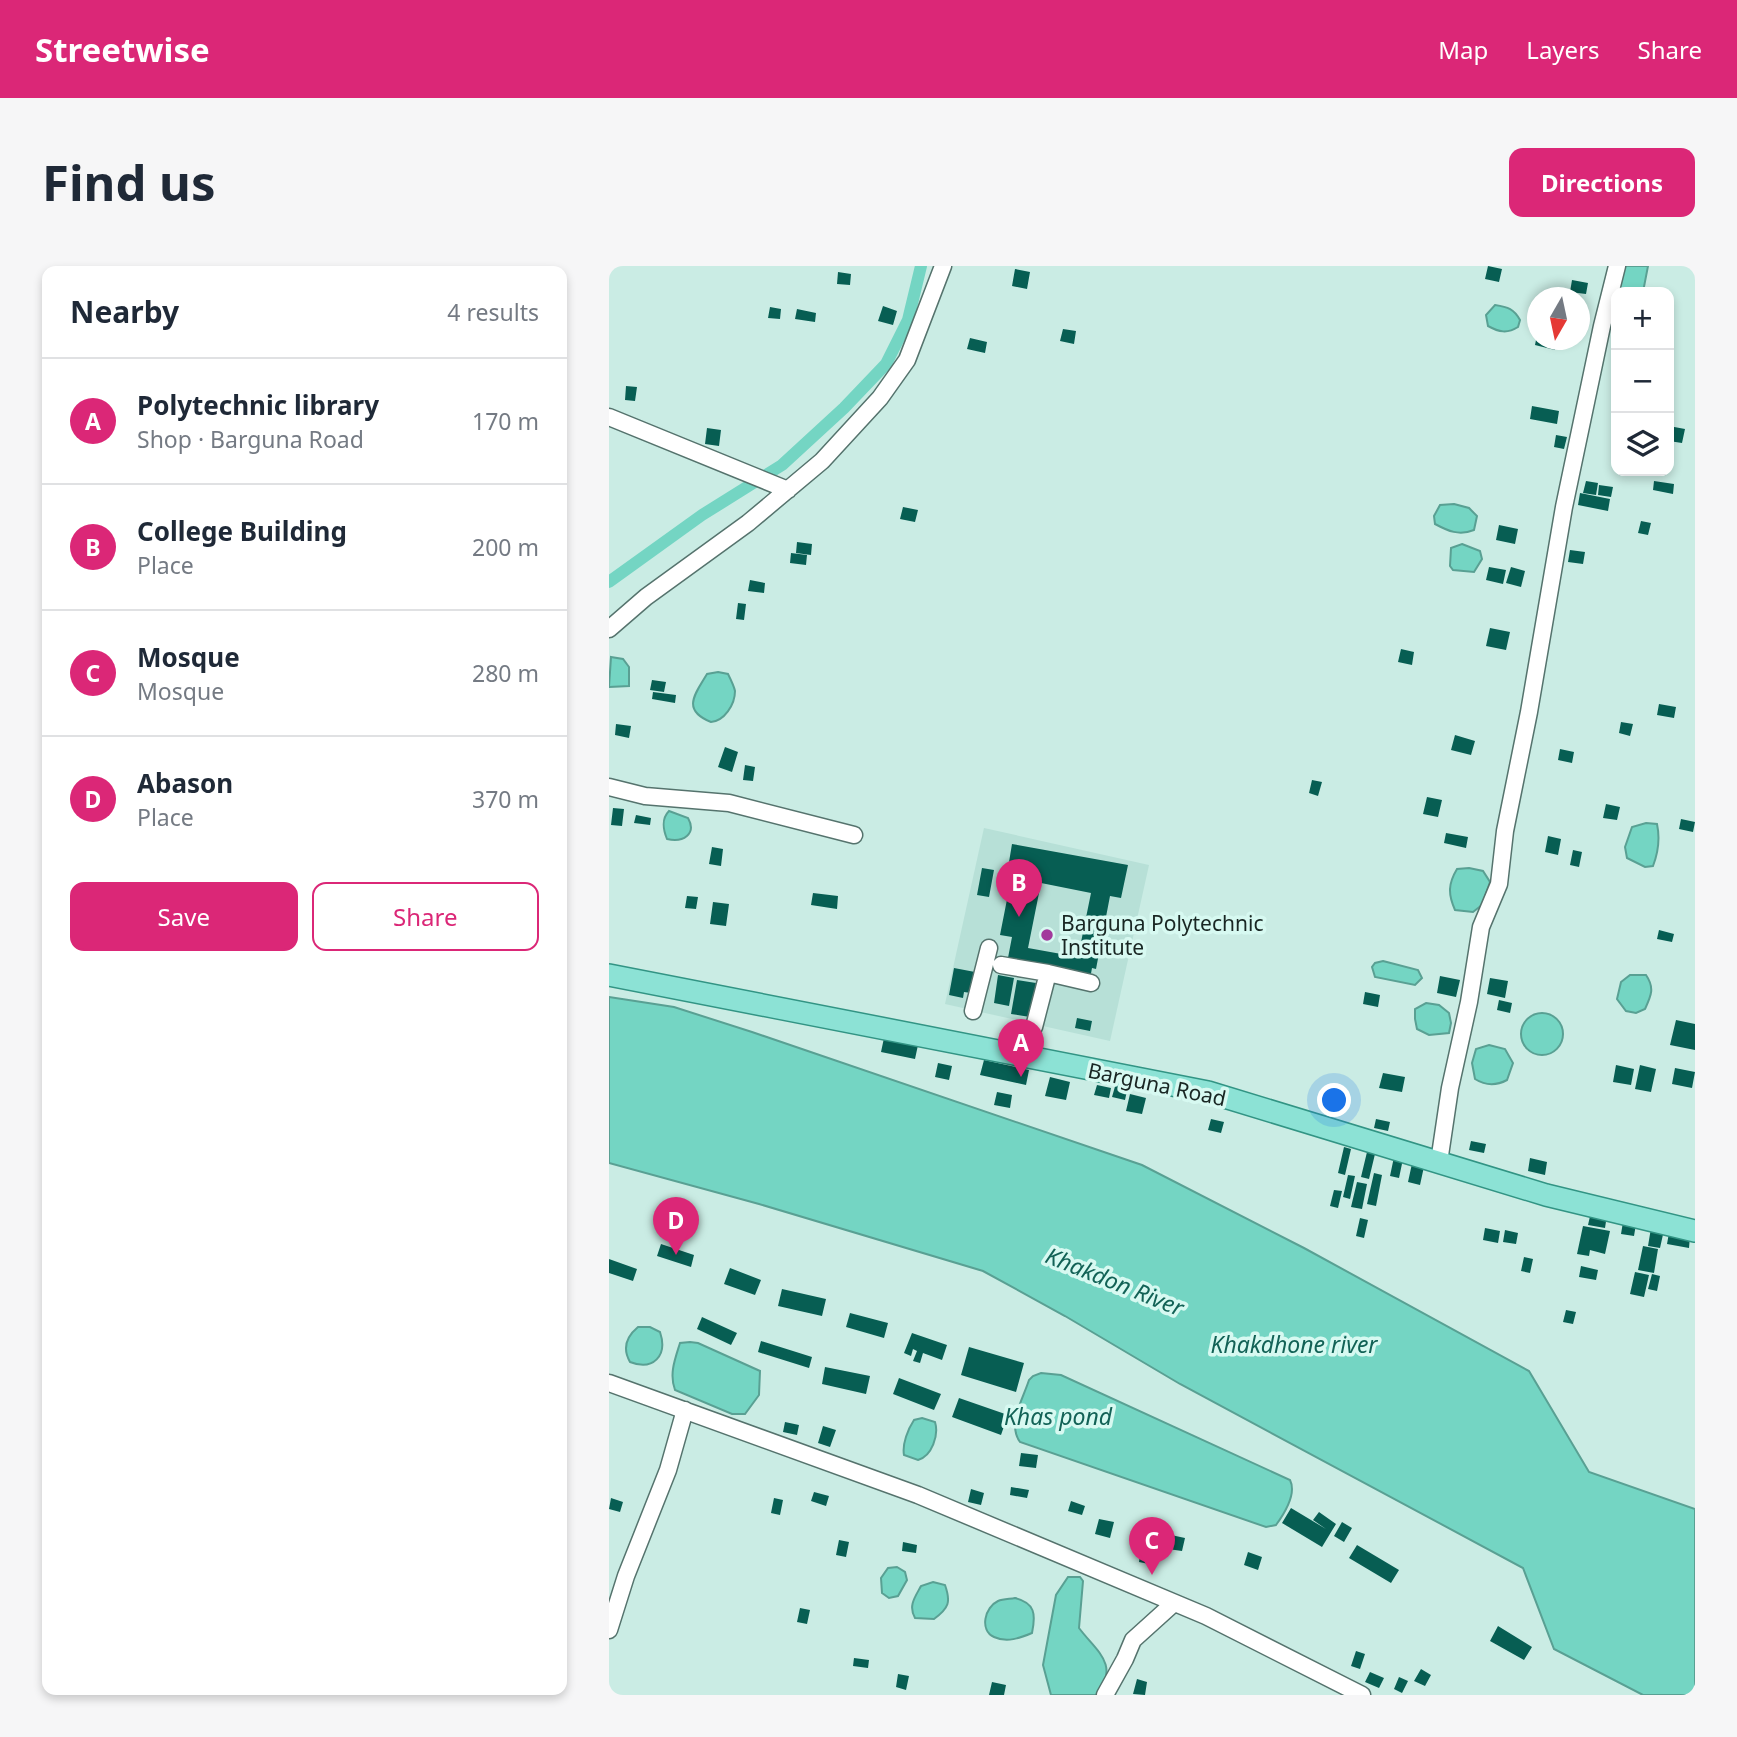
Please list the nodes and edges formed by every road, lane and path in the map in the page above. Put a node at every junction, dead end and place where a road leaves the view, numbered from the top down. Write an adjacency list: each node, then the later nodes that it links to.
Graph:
1 (943, 266): 4 (street)
2 (1617, 266): 15 (street)
3 (609, 417): 4 (street)
4 (788, 490): 5 (street)
5 (609, 629)
6 (609, 787): 7 (street)
7 (854, 835)
8 (989, 948): 13 (street)
9 (1001, 965): 10 (street)
10 (1048, 973): 12 (street); 14 (street)
11 (609, 975): 15 (main road, Barguna Road)
12 (1091, 983)
13 (974, 1011)
14 (1034, 1027)
15 (1439, 1162): 16 (main road, Barguna Road)
16 (1695, 1231)
17 (609, 1382): 18 (street)
18 (685, 1410): 19 (street); 20 (street)
19 (1174, 1603): 21 (street); 22 (street)
20 (609, 1630)
21 (1105, 1695)
22 (1362, 1695)

